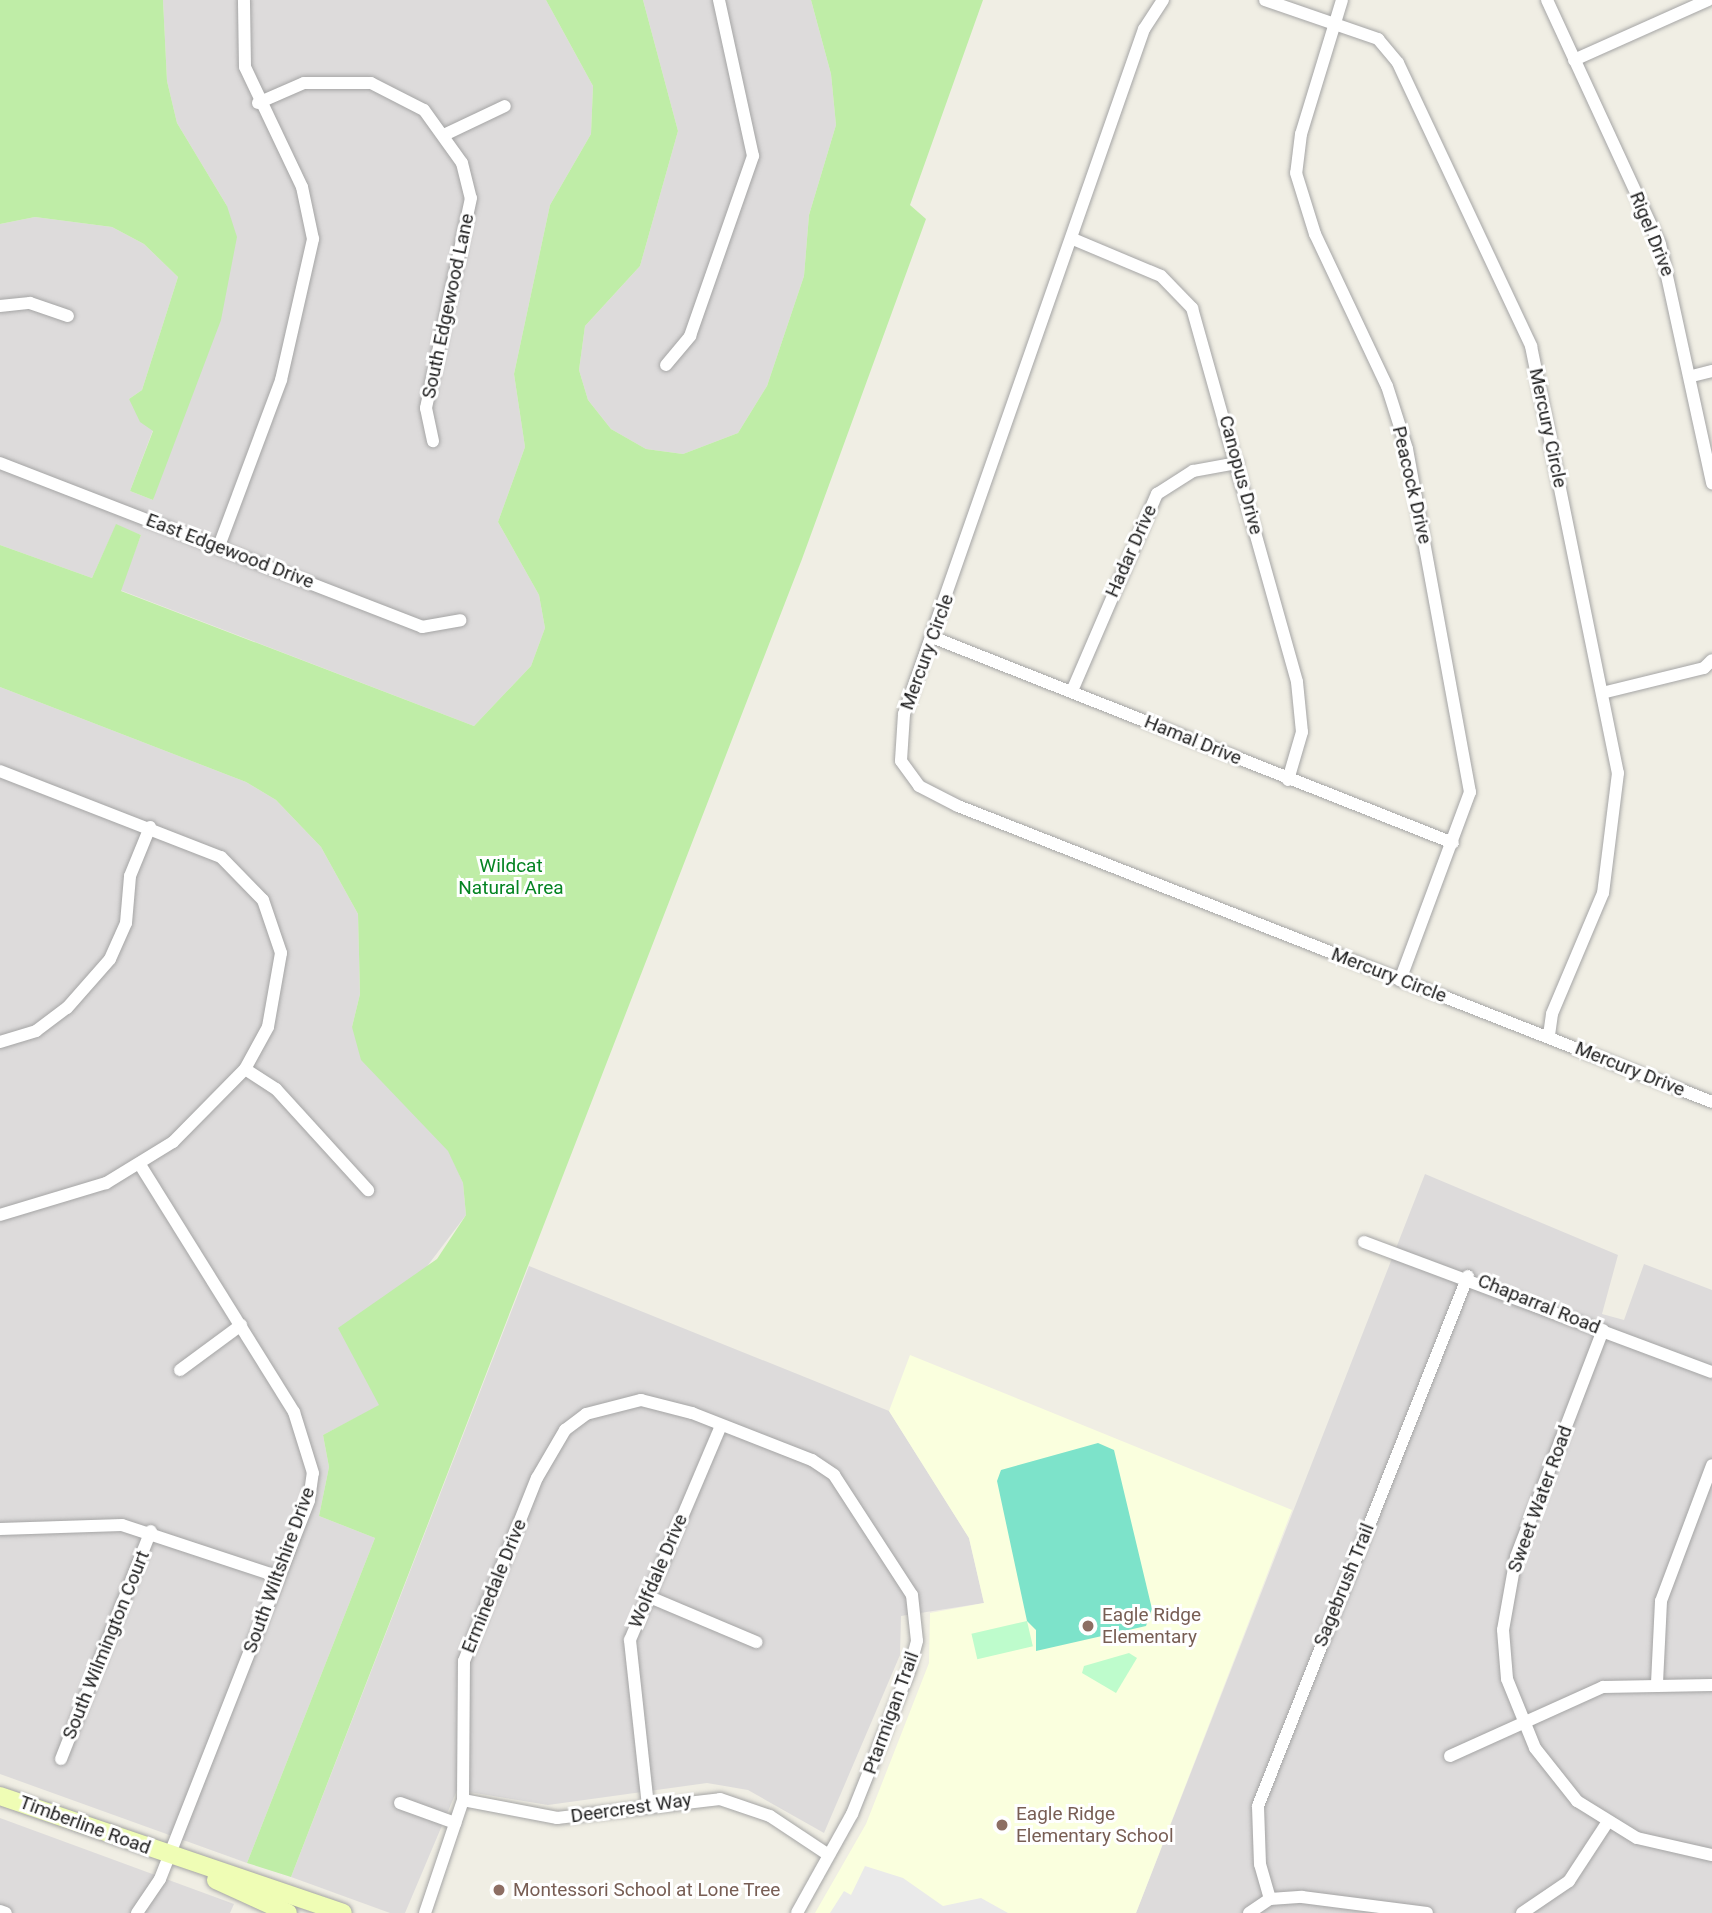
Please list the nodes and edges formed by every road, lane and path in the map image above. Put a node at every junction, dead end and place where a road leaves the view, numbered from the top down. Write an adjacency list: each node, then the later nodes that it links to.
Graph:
1 (244, 0): 10 (street)
2 (719, 0): 16 (street)
3 (1163, 0): 13 (street, Mercury Circle)
4 (1265, 0): 8 (street, Mercury Circle)
5 (1342, 0): 8 (street, Peacock Drive)
6 (1547, 0): 9 (street, Rigel Drive)
7 (1708, 0): 9 (street)
8 (1335, 23): 28 (street, Mercury Circle); 32 (street, Peacock Drive)
9 (1574, 60): 18 (street, Rigel Drive)
10 (258, 103): 12 (street, South Edgewood Lane); 23 (street)
11 (505, 106): 12 (street)
12 (446, 134): 19 (street, South Edgewood Lane)
13 (1073, 239): 21 (street, Canopus Drive); 25 (street, Mercury Circle)
14 (0, 306): 15 (street)
15 (68, 316)
16 (666, 365)
17 (1712, 371): 18 (street)
18 (1692, 376): 22 (street, Rigel Drive)
19 (433, 441)
20 (0, 463): 23 (street, East Edgewood Drive)
21 (1237, 463): 27 (street, Hadar Drive); 30 (street, Canopus Drive)
22 (1712, 483)
23 (219, 546): 24 (street, East Edgewood Drive)
24 (460, 620)
25 (932, 637): 27 (street, Hamal Drive); 33 (street, Mercury Circle)
26 (1712, 660): 28 (street)
27 (1072, 691): 30 (street, Hamal Drive)
28 (1602, 692): 34 (street, Mercury Circle)
29 (1, 773): 31 (street)
30 (1288, 780): 32 (street, Hamal Drive)
31 (150, 827): 35 (street); 36 (street)
32 (1453, 843): 33 (street, Peacock Drive)
33 (1399, 980): 34 (street, Mercury Circle)
34 (1549, 1036): 37 (street, Mercury Drive)
35 (0, 1042)
36 (246, 1069): 38 (street); 39 (street)
37 (1712, 1102)
38 (141, 1166): 40 (street); 43 (street, South Wiltshire Drive)
39 (368, 1190)
40 (0, 1215)
41 (1364, 1242): 42 (street, Chaparral Road)
42 (1468, 1276): 44 (street, Chaparral Road); 68 (street, Sagebrush Trail)
43 (241, 1325): 45 (street); 51 (street, South Wiltshire Drive)
44 (1603, 1329): 46 (street, Chaparral Road); 56 (street, Sweet Water Road)
45 (180, 1370)
46 (1712, 1372)
47 (721, 1426): 52 (street, Wolfdale Drive); 60 (street, Erminedale Drive); 65 (street, Ptarmigan Trail)
48 (1712, 1465): 54 (street)
49 (0, 1529): 50 (street)
50 (152, 1531): 51 (street); 58 (street, South Wilmington Court)
51 (279, 1577): 67 (street, South Wiltshire Drive)
52 (645, 1595): 53 (street); 62 (street, Wolfdale Drive)
53 (756, 1642)
54 (1657, 1683): 55 (street); 56 (street)
55 (1712, 1685)
56 (1522, 1724): 57 (street); 64 (street, Sweet Water Road)
57 (1450, 1756)
58 (61, 1759)
59 (0, 1796): 67 (street, Timberline Road)
60 (463, 1800): 62 (street, Deercrest Way); 63 (street, Erminedale Drive)
61 (400, 1803): 63 (street)
62 (648, 1806): 65 (street, Deercrest Way)
63 (455, 1823): 75 (street, Erminedale Drive)
64 (1607, 1823): 66 (street, Sweet Water Road); 79 (street)
65 (828, 1854): 76 (street, Ptarmigan Trail)
66 (1712, 1855)
67 (169, 1857): 72 (street, South Wiltshire Drive); 73 (street, Timberline Road); 74 (street, Timberline Road)
68 (1270, 1899): 69 (street); 77 (street)
69 (1355, 1908): 78 (street)
70 (0, 1911): 71 (street)
71 (6, 1913)
72 (136, 1913)
73 (288, 1913)
74 (343, 1913)
75 (425, 1913)
76 (797, 1913)
77 (1249, 1913)
78 (1427, 1913)
79 (1522, 1913)

